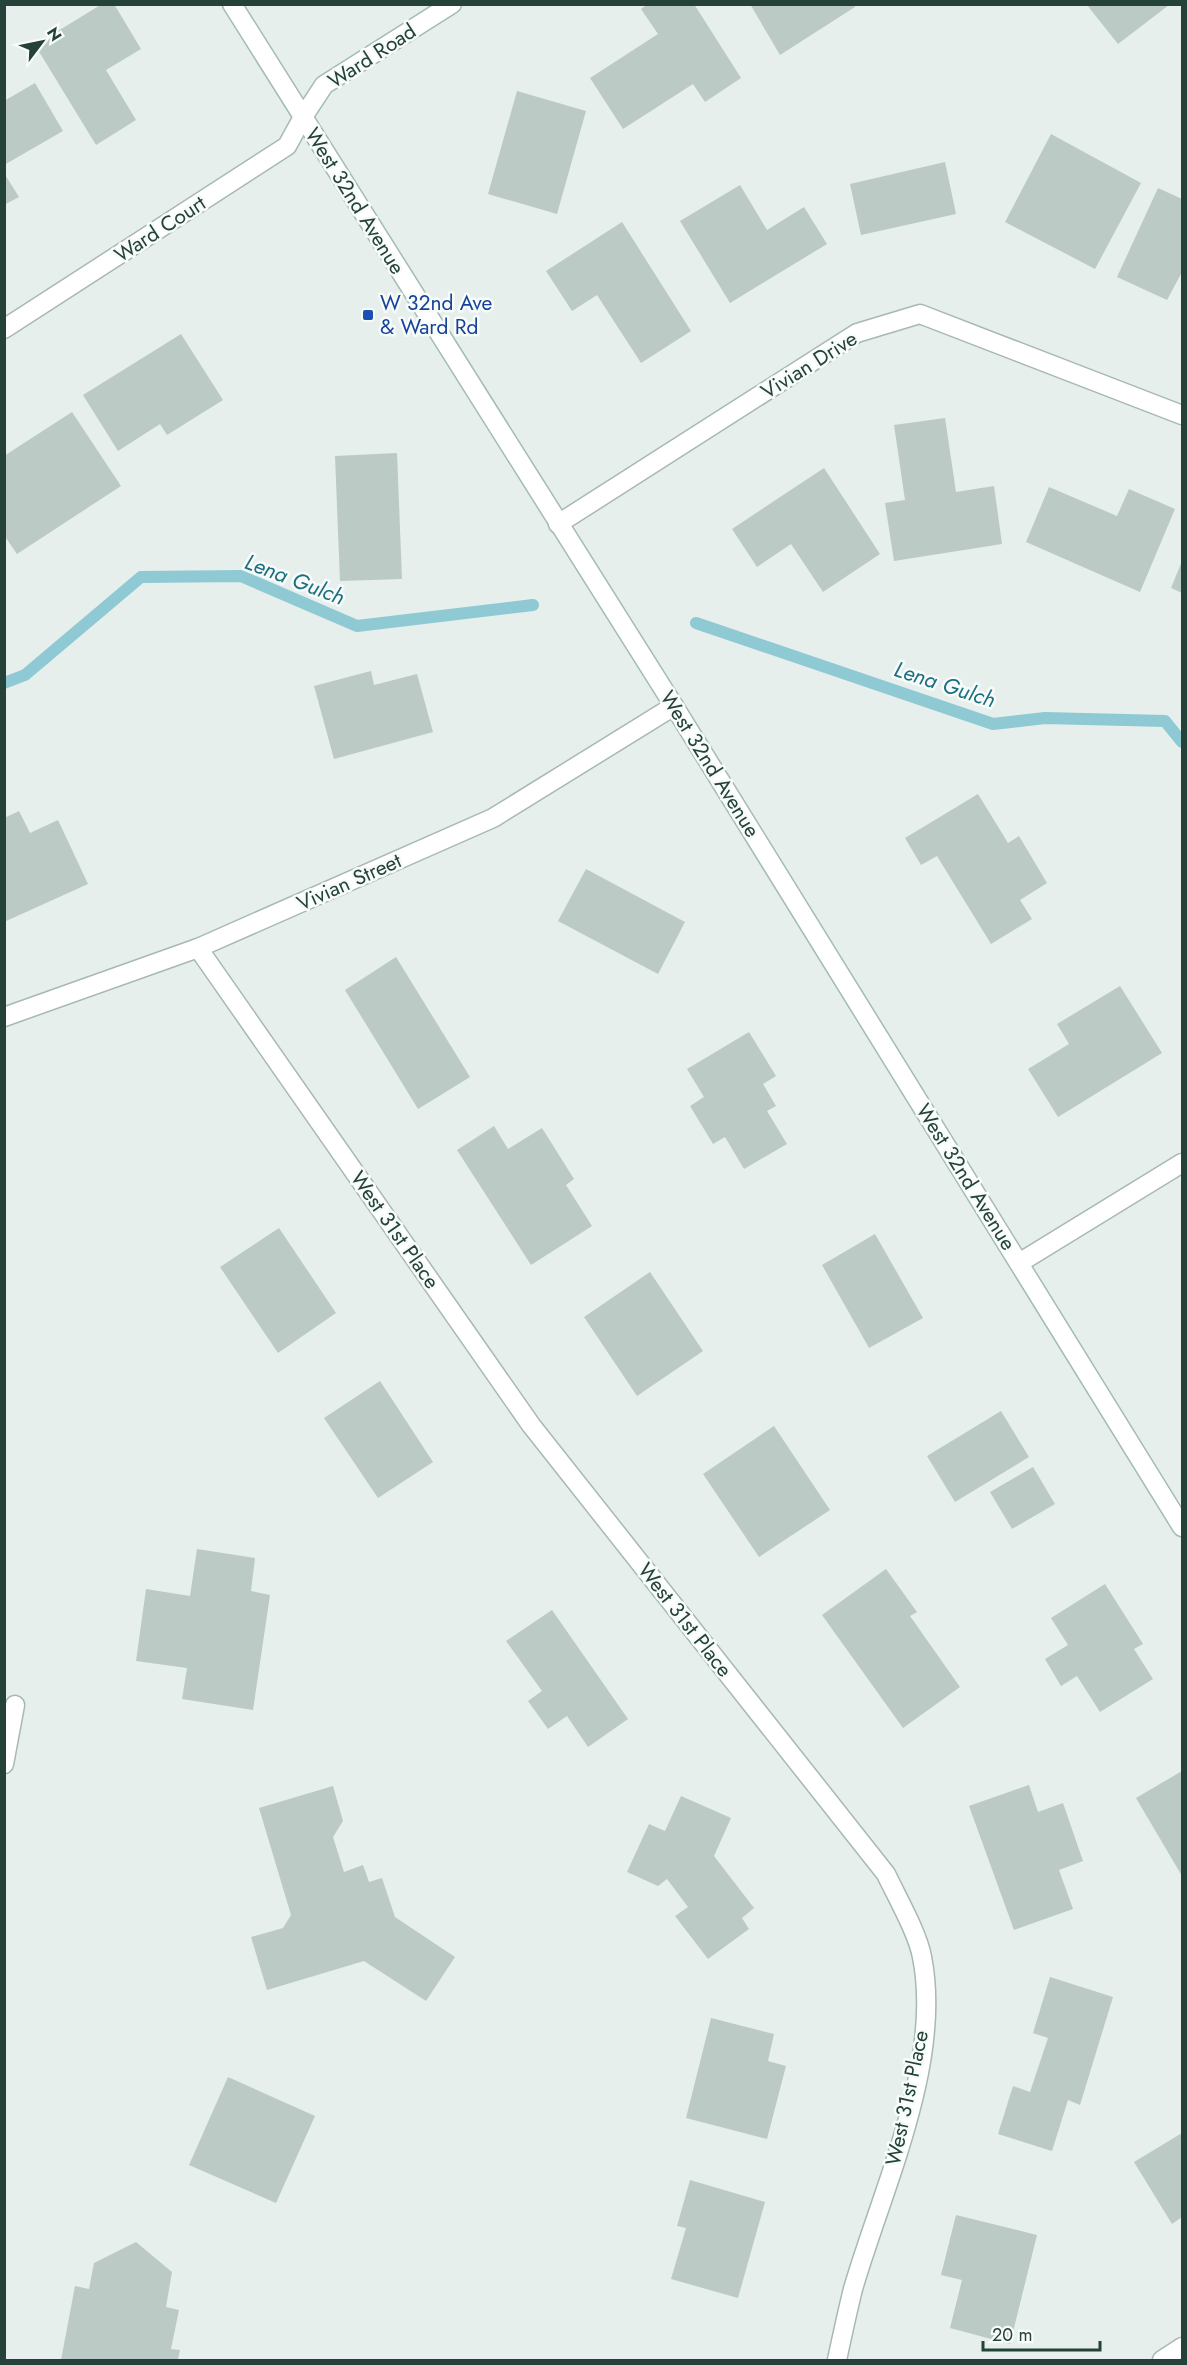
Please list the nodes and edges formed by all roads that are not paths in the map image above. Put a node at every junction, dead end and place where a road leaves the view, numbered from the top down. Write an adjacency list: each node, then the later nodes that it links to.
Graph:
1 (232, 4): 3 (street, West 32nd Avenue)
2 (452, 4): 3 (street, Ward Road)
3 (303, 117): 4 (street, Ward Court); 6 (street, West 32nd Avenue)
4 (4, 329)
5 (1182, 415): 6 (street, Vivian Drive)
6 (558, 524): 7 (street, West 32nd Avenue)
7 (674, 706): 8 (street, Vivian Street); 11 (street, West 32nd Avenue)
8 (198, 948): 9 (street, Vivian Street); 16 (street, West 31st Place)
9 (4, 1017)
10 (1182, 1162): 11 (street)
11 (1019, 1263): 12 (street, West 32nd Avenue)
12 (1182, 1527)
13 (15, 1705): 14 (street)
14 (4, 1764)
15 (1182, 2347): 17 (street)
16 (837, 2361)
17 (1162, 2361)

